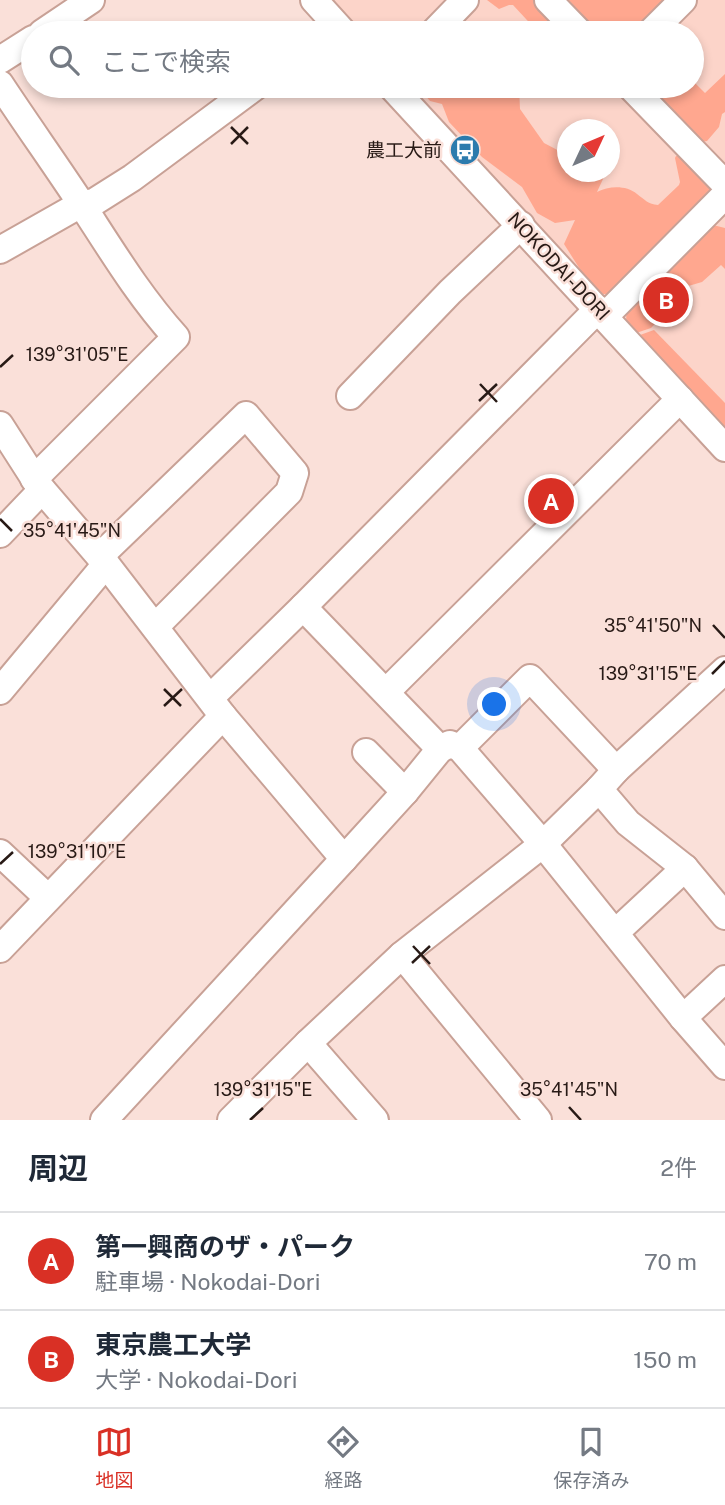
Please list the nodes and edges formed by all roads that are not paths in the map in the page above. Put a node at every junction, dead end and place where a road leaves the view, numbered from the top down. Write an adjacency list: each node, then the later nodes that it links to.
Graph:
1 (91, 0): 6 (street)
2 (314, 0): 7 (street)
3 (548, 0): 9 (street)
4 (683, 0): 10 (street)
5 (459, 2): 8 (street)
6 (60, 21)
7 (329, 21)
8 (443, 21)
9 (568, 21)
10 (662, 21)
11 (21, 47): 12 (street)
12 (0, 60)
13 (0, 84): 18 (street)
14 (240, 98): 18 (street)
15 (402, 98): 19 (street, NOKODAI-DORI)
16 (640, 98): 17 (street)
17 (723, 198): 21 (street)
18 (81, 204): 20 (street); 26 (street)
19 (521, 225): 21 (street, NOKODAI-DORI); 22 (street)
20 (0, 250)
21 (601, 312): 23 (street, NOKODAI-DORI); 29 (street)
22 (350, 396)
23 (680, 399): 25 (street, NOKODAI-DORI); 33 (street)
24 (0, 425): 26 (street)
25 (725, 448)
26 (38, 484): 27 (street); 28 (street)
27 (0, 534)
28 (103, 560): 30 (street); 30 (street); 32 (street)
29 (303, 607): 33 (street); 34 (street)
30 (155, 627): 34 (street)
31 (725, 670): 37 (street)
32 (0, 691)
33 (386, 692): 35 (street)
34 (217, 707): 41 (street); 43 (street)
35 (450, 749): 37 (street); 38 (street); 39 (street)
36 (366, 752): 38 (street)
37 (608, 779): 39 (street); 42 (street)
38 (405, 792): 41 (street)
39 (543, 844): 45 (street); 47 (street)
40 (0, 853): 43 (street)
41 (344, 859): 52 (street)
42 (685, 868): 44 (street); 45 (street)
43 (48, 898): 46 (street)
44 (725, 916)
45 (615, 933): 49 (street)
46 (0, 949)
47 (401, 956): 50 (street); 55 (street)
48 (725, 979): 49 (street)
49 (683, 1018): 51 (street)
50 (308, 1043): 53 (street); 54 (street)
51 (725, 1066)
52 (104, 1120)
53 (231, 1120)
54 (375, 1120)
55 (538, 1120)

